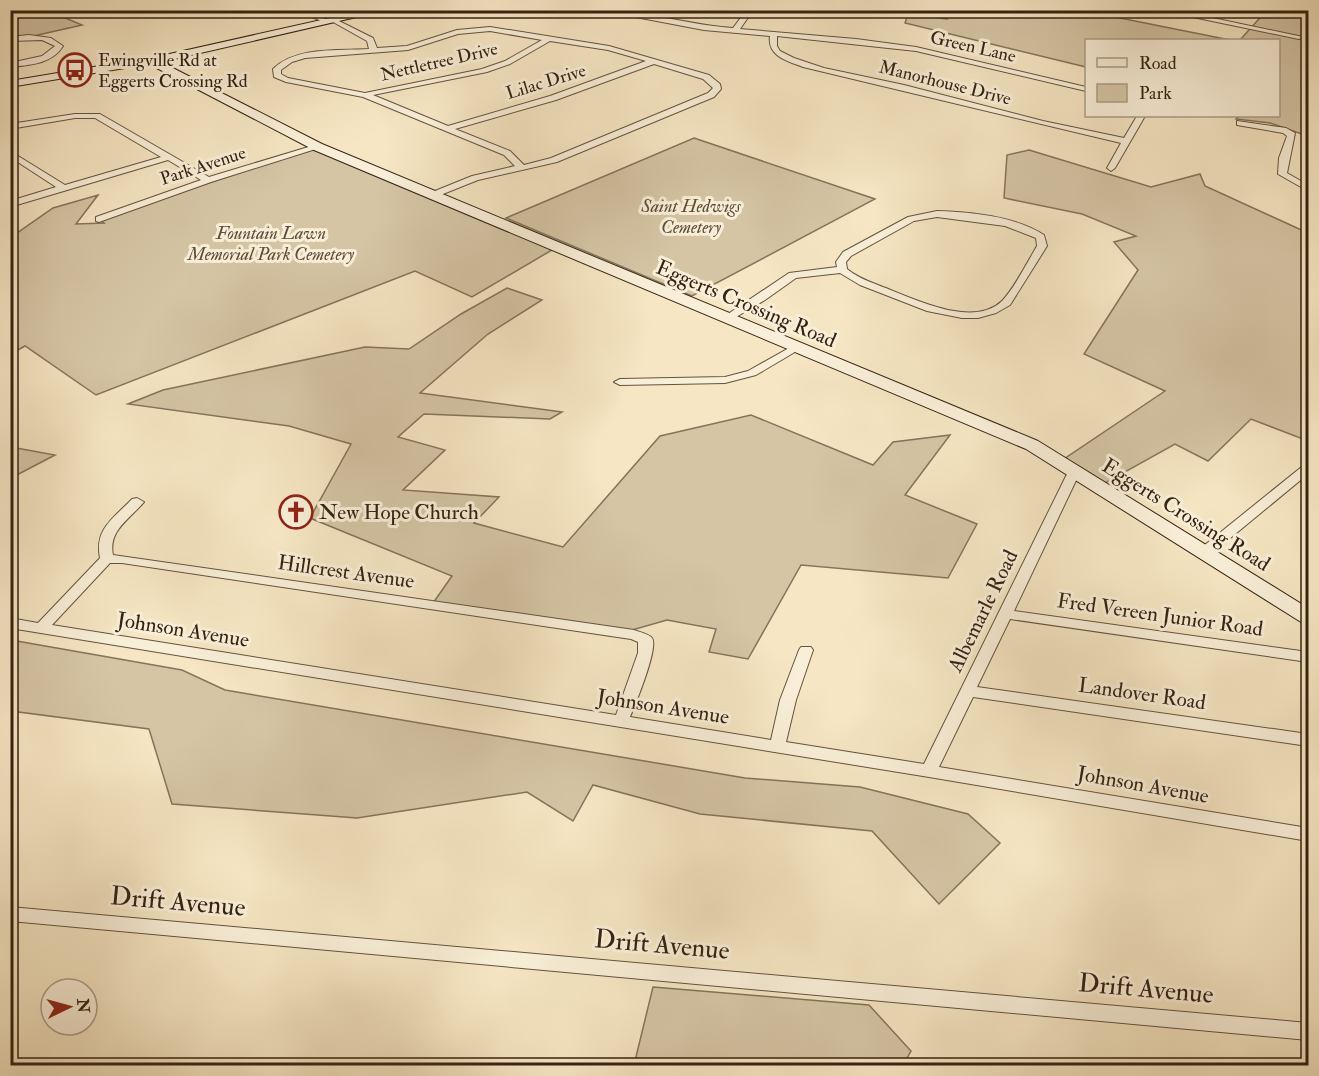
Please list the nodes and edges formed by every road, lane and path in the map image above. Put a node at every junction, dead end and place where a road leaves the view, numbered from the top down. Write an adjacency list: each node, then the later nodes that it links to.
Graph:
1 (300, 10): 6 (street)
2 (382, 10): 6 (street)
3 (602, 10): 7 (street, Green Lane)
4 (745, 10): 7 (street)
5 (1162, 10): 9 (street)
6 (331, 22): 12 (street); 13 (street)
7 (735, 31): 8 (street, Green Lane)
8 (774, 35): 17 (street, Green Lane); 23 (street, Manorhouse Drive)
9 (1299, 37)
10 (550, 38): 12 (street); 14 (street); 18 (street, Nettletree Drive)
11 (10, 39): 15 (street)
12 (374, 51): 18 (street)
13 (151, 61): 16 (street); 24 (street, Eggerts Crossing Road)
14 (654, 61): 22 (street, Lilac Drive); 27 (street)
15 (10, 65)
16 (10, 84)
17 (1085, 89)
18 (365, 95): 22 (street)
19 (1140, 117): 23 (street)
20 (1240, 123): 30 (street)
21 (10, 127): 26 (street)
22 (446, 129): 27 (street)
23 (1126, 141): 28 (street)
24 (318, 147): 29 (street, Park Avenue); 32 (street, Eggerts Crossing Road)
25 (10, 153): 31 (street)
26 (170, 158): 29 (street); 31 (street)
27 (522, 168): 32 (street)
28 (1111, 168)
29 (208, 180): 34 (street, Park Avenue)
30 (1308, 188)
31 (64, 189): 33 (street)
32 (433, 195): 36 (street, Eggerts Crossing Road)
33 (10, 204)
34 (99, 219)
35 (842, 270): 35 (street); 36 (street)
36 (727, 318): 37 (street, Eggerts Crossing Road)
37 (796, 347): 38 (street); 40 (street, Eggerts Crossing Road)
38 (620, 382)
39 (1308, 468): 42 (street)
40 (1075, 470): 42 (street, Eggerts Crossing Road); 44 (street, Albemarle Road)
41 (137, 502): 43 (street)
42 (1206, 552): 45 (street, Eggerts Crossing Road)
43 (107, 559): 47 (street); 51 (street, Hillcrest Avenue)
44 (1005, 614): 49 (street, Fred Vereen Junior Road); 50 (street, Albemarle Road)
45 (1308, 617)
46 (10, 623): 47 (street, Johnson Avenue)
47 (41, 628): 51 (street, Johnson Avenue)
48 (806, 650): 53 (street)
49 (1308, 657)
50 (969, 691): 52 (street, Landover Road); 54 (street, Albemarle Road)
51 (621, 722): 53 (street, Johnson Avenue)
52 (1308, 740)
53 (777, 746): 54 (street, Johnson Avenue)
54 (929, 771): 55 (street, Johnson Avenue)
55 (1308, 835)
56 (10, 914): 57 (street, Drift Avenue)
57 (1308, 1032)

